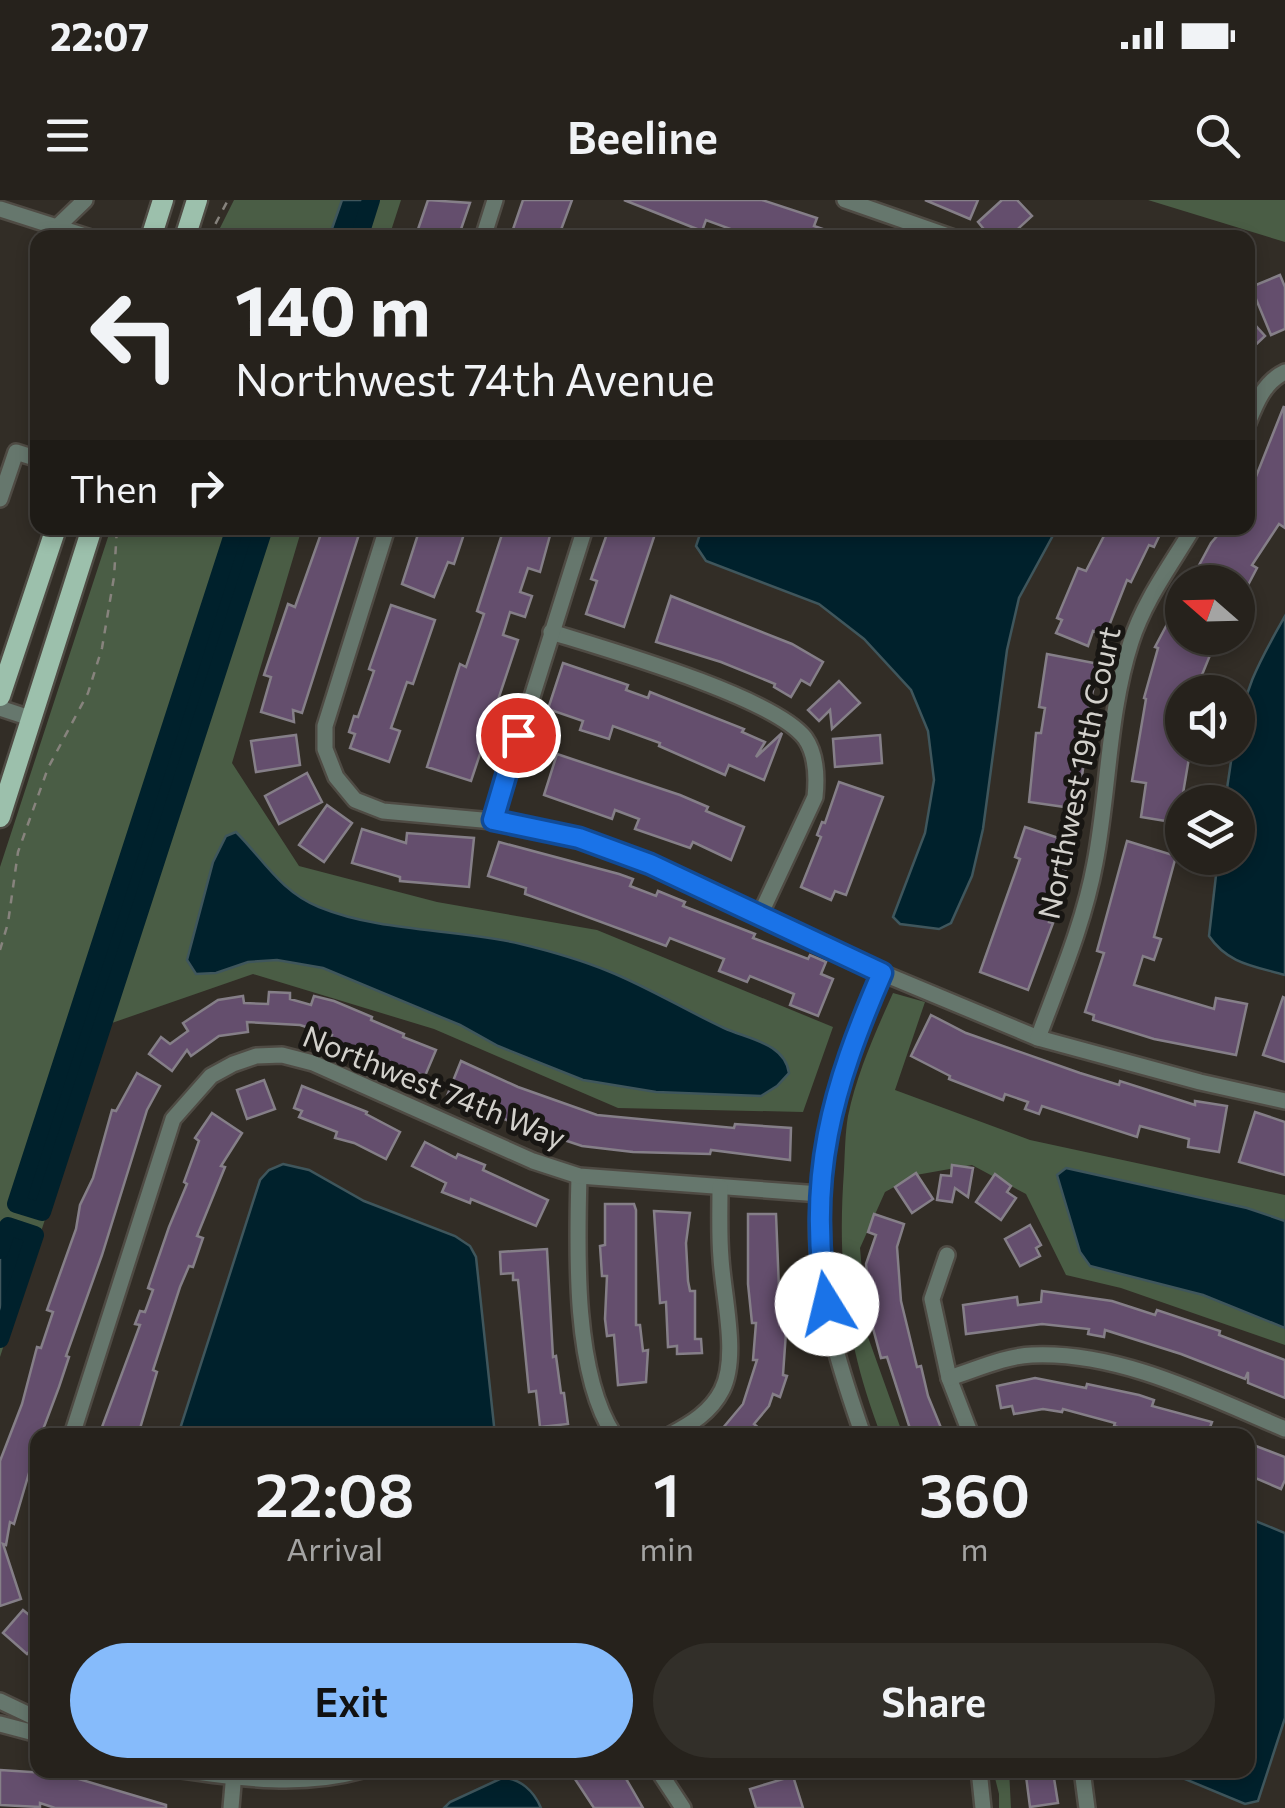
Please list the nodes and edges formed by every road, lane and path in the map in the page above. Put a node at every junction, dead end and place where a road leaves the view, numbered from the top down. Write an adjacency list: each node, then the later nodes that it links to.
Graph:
1 (85, 200): 8 (street)
2 (163, 200): 10 (main road)
3 (197, 200): 11 (main road)
4 (228, 200): 12 (path)
5 (495, 200): 13 (street)
6 (845, 200): 14 (street)
7 (0, 208): 8 (street)
8 (56, 226): 9 (street)
9 (68, 230)
10 (154, 230)
11 (188, 230)
12 (212, 230)
13 (486, 230)
14 (931, 230)
15 (1282, 373): 16 (street)
16 (1255, 408)
17 (30, 456): 18 (street)
18 (0, 499)
19 (54, 535): 26 (main road)
20 (90, 535): 28 (main road)
21 (117, 535): 32 (path)
22 (385, 535): 30 (street)
23 (583, 535): 25 (street)
24 (1189, 535): 34 (street, Northwest 19th Court)
25 (551, 632): 30 (street); 31 (street)
26 (0, 696)
27 (0, 708): 28 (street)
28 (32, 719): 29 (main road)
29 (0, 818)
30 (493, 820): 31 (street)
31 (760, 914): 33 (street)
32 (0, 950)
33 (882, 973): 34 (street); 38 (street)
34 (1038, 1038): 35 (street)
35 (1285, 1101)
36 (579, 1176): 37 (street, Northwest 74th Way); 41 (street, Northwest 74th Way); 42 (street)
37 (720, 1187): 38 (street, Northwest 74th Way); 43 (street)
38 (820, 1194): 44 (street)
39 (947, 1255): 40 (street)
40 (949, 1378): 45 (street); 46 (street)
41 (74, 1428)
42 (609, 1428)
43 (683, 1428)
44 (860, 1428)
45 (967, 1428)
46 (1285, 1430)
47 (0, 1701): 48 (street)
48 (30, 1715)
49 (0, 1724): 50 (street)
50 (30, 1732)
51 (234, 1778): 57 (street)
52 (271, 1778): 53 (street)
53 (316, 1778)
54 (663, 1778): 58 (street)
55 (980, 1778): 59 (street)
56 (1083, 1778): 60 (street)
57 (231, 1808)
58 (683, 1808)
59 (982, 1808)
60 (1086, 1808)

